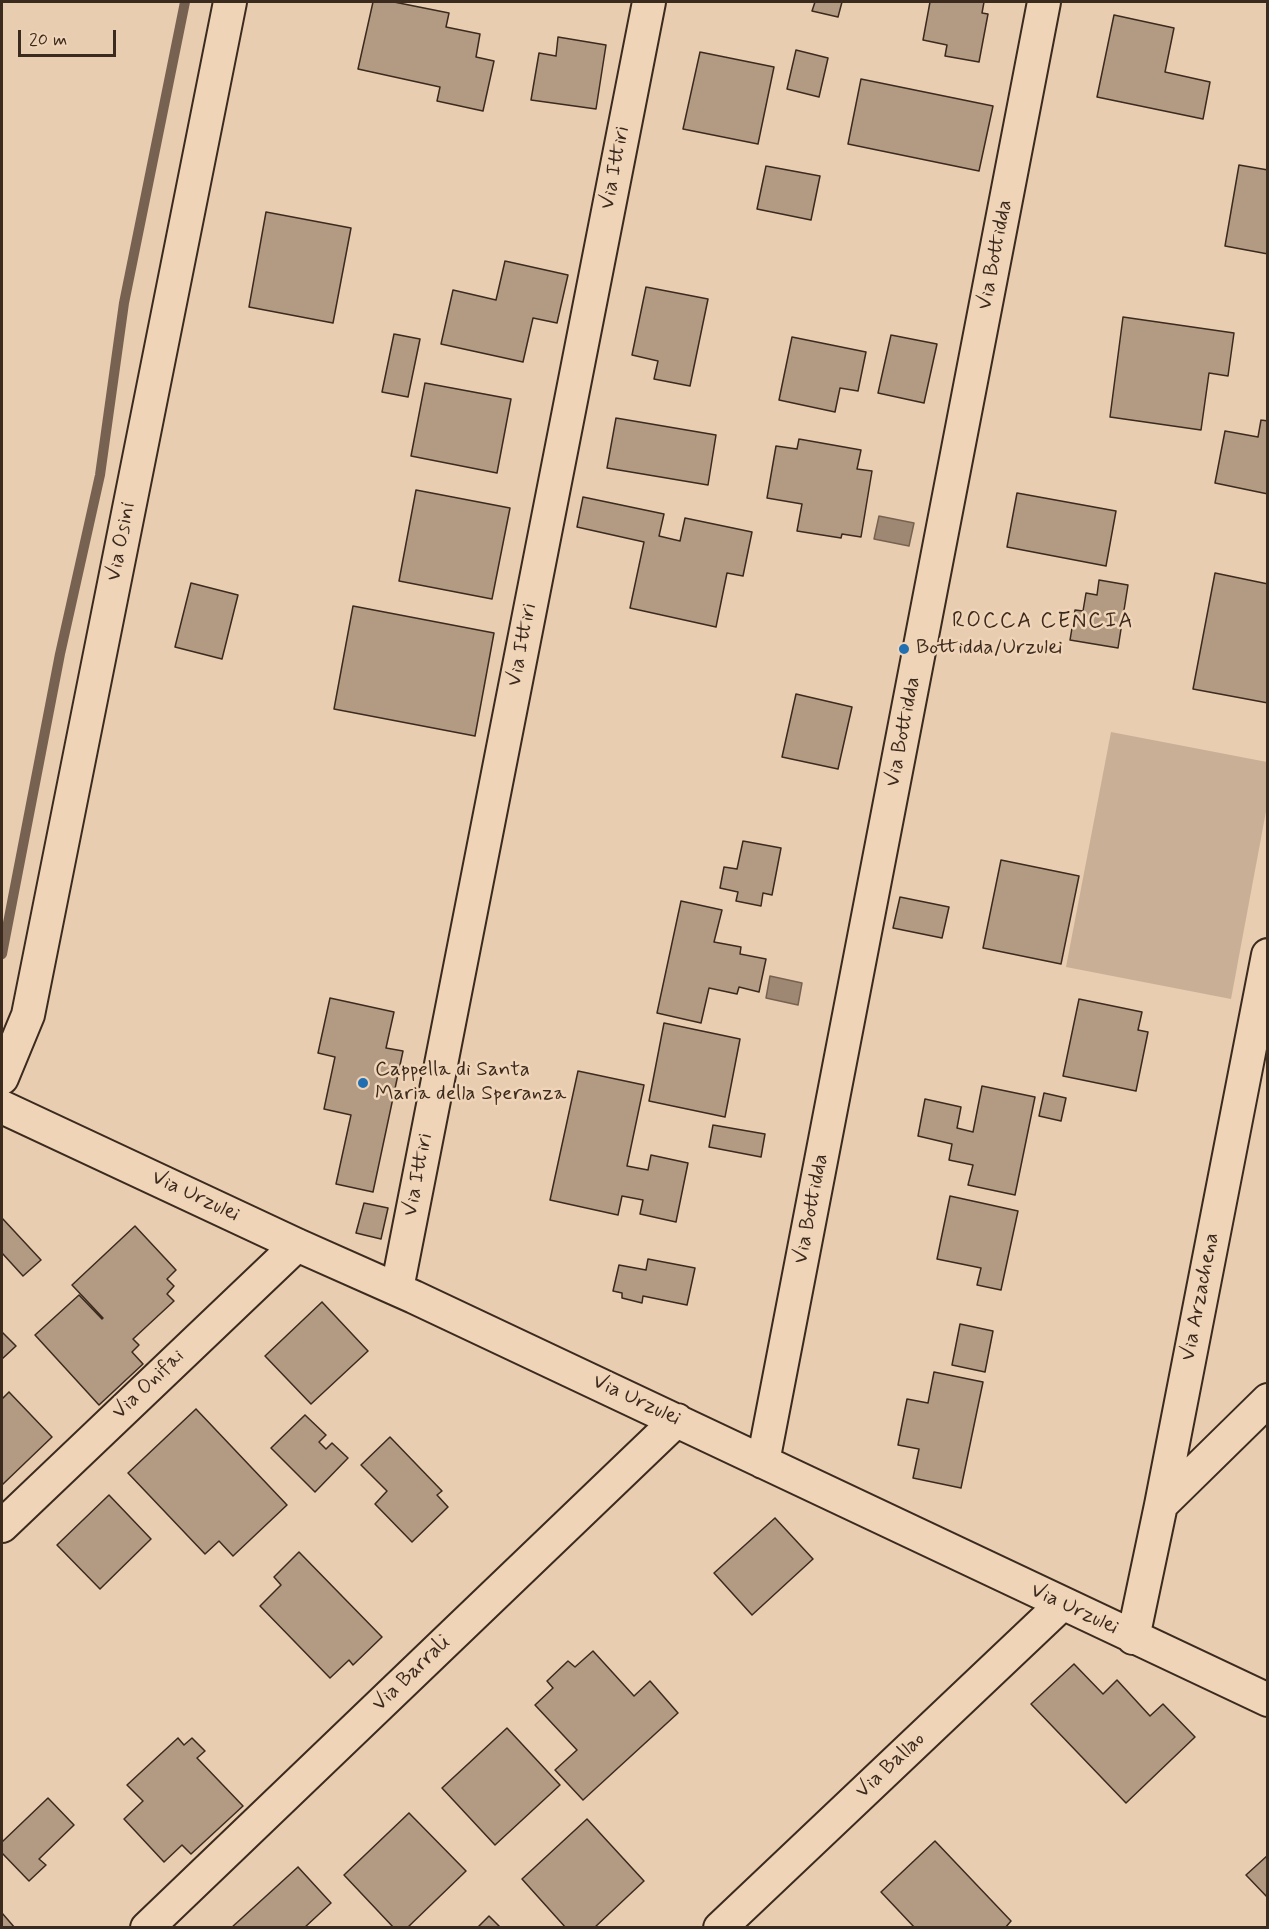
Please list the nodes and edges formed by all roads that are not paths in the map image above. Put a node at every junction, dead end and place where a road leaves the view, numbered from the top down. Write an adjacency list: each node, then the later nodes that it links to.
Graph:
1 (230, 2): 5 (street, Via Osini)
2 (649, 2): 8 (street, Via Ittiri)
3 (1044, 2): 11 (street, Via Bottidda)
4 (1268, 955): 12 (street, Via Arzachena)
5 (2, 1078)
6 (2, 1107): 7 (street, Via Urzulei)
7 (297, 1245): 8 (street, Via Urzulei); 13 (street, Via Onifai)
8 (397, 1289): 10 (street, Via Urzulei)
9 (1268, 1400): 12 (street)
10 (677, 1420): 11 (street, Via Urzulei); 17 (street, Via Barrali)
11 (764, 1462): 14 (street, Via Urzulei)
12 (1161, 1505): 15 (street, Via Arzachena)
13 (2, 1526)
14 (1061, 1605): 15 (street, Via Urzulei); 18 (street, Via Ballao)
15 (1133, 1638): 16 (street, Via Urzulei)
16 (1268, 1701)
17 (166, 1921)
18 (720, 1928)

